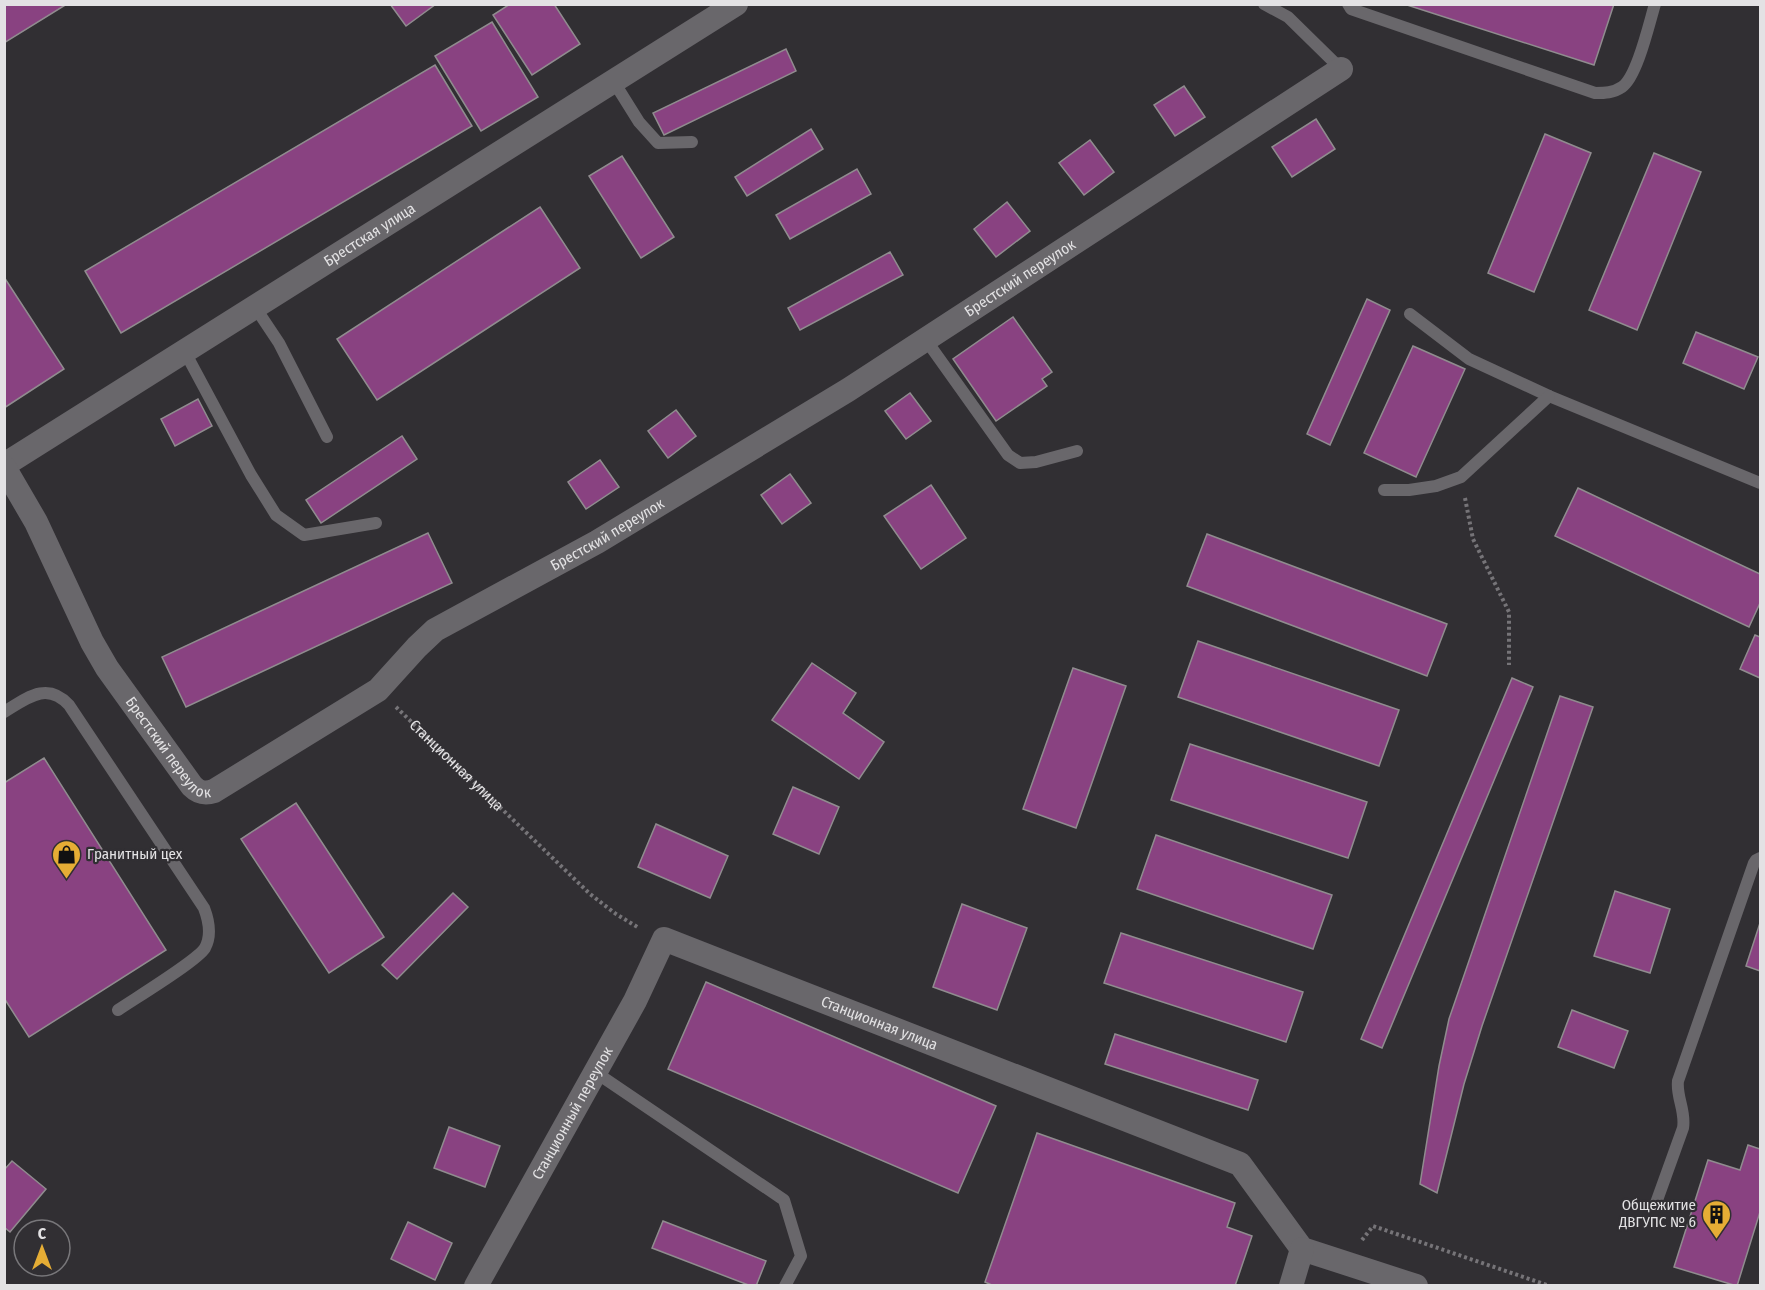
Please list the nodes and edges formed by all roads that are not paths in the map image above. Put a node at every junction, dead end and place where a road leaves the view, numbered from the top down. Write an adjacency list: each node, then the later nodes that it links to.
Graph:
1 (736, 4): 6 (street, Брестская улица)
2 (1264, 4): 5 (lane)
3 (1348, 4): 4 (lane)
4 (1655, 4)
5 (1341, 69): 10 (street, Брестский переулок)
6 (614, 82): 7 (lane); 8 (street, Брестская улица)
7 (692, 142)
8 (255, 307): 11 (street, Брестская улица); 13 (lane)
9 (1410, 314): 12 (lane)
10 (926, 340): 14 (lane); 15 (street, Брестский переулок)
11 (185, 352): 15 (street, Брестская улица); 18 (lane)
12 (1549, 396): 16 (lane); 17 (lane)
13 (327, 437)
14 (1077, 451)
15 (4, 466)
16 (1761, 483)
17 (1384, 490)
18 (376, 523)
19 (4, 712): 22 (lane)
20 (1761, 858): 24 (lane)
21 (664, 939): 23 (street, Станционный переулок); 25 (street, Станционная улица)
22 (118, 1010)
23 (595, 1072): 26 (street, Станционный переулок); 27 (lane)
24 (1656, 1203)
25 (1302, 1249): 28 (street); 29 (street)
26 (477, 1286)
27 (785, 1286)
28 (1291, 1286)
29 (1416, 1286)

